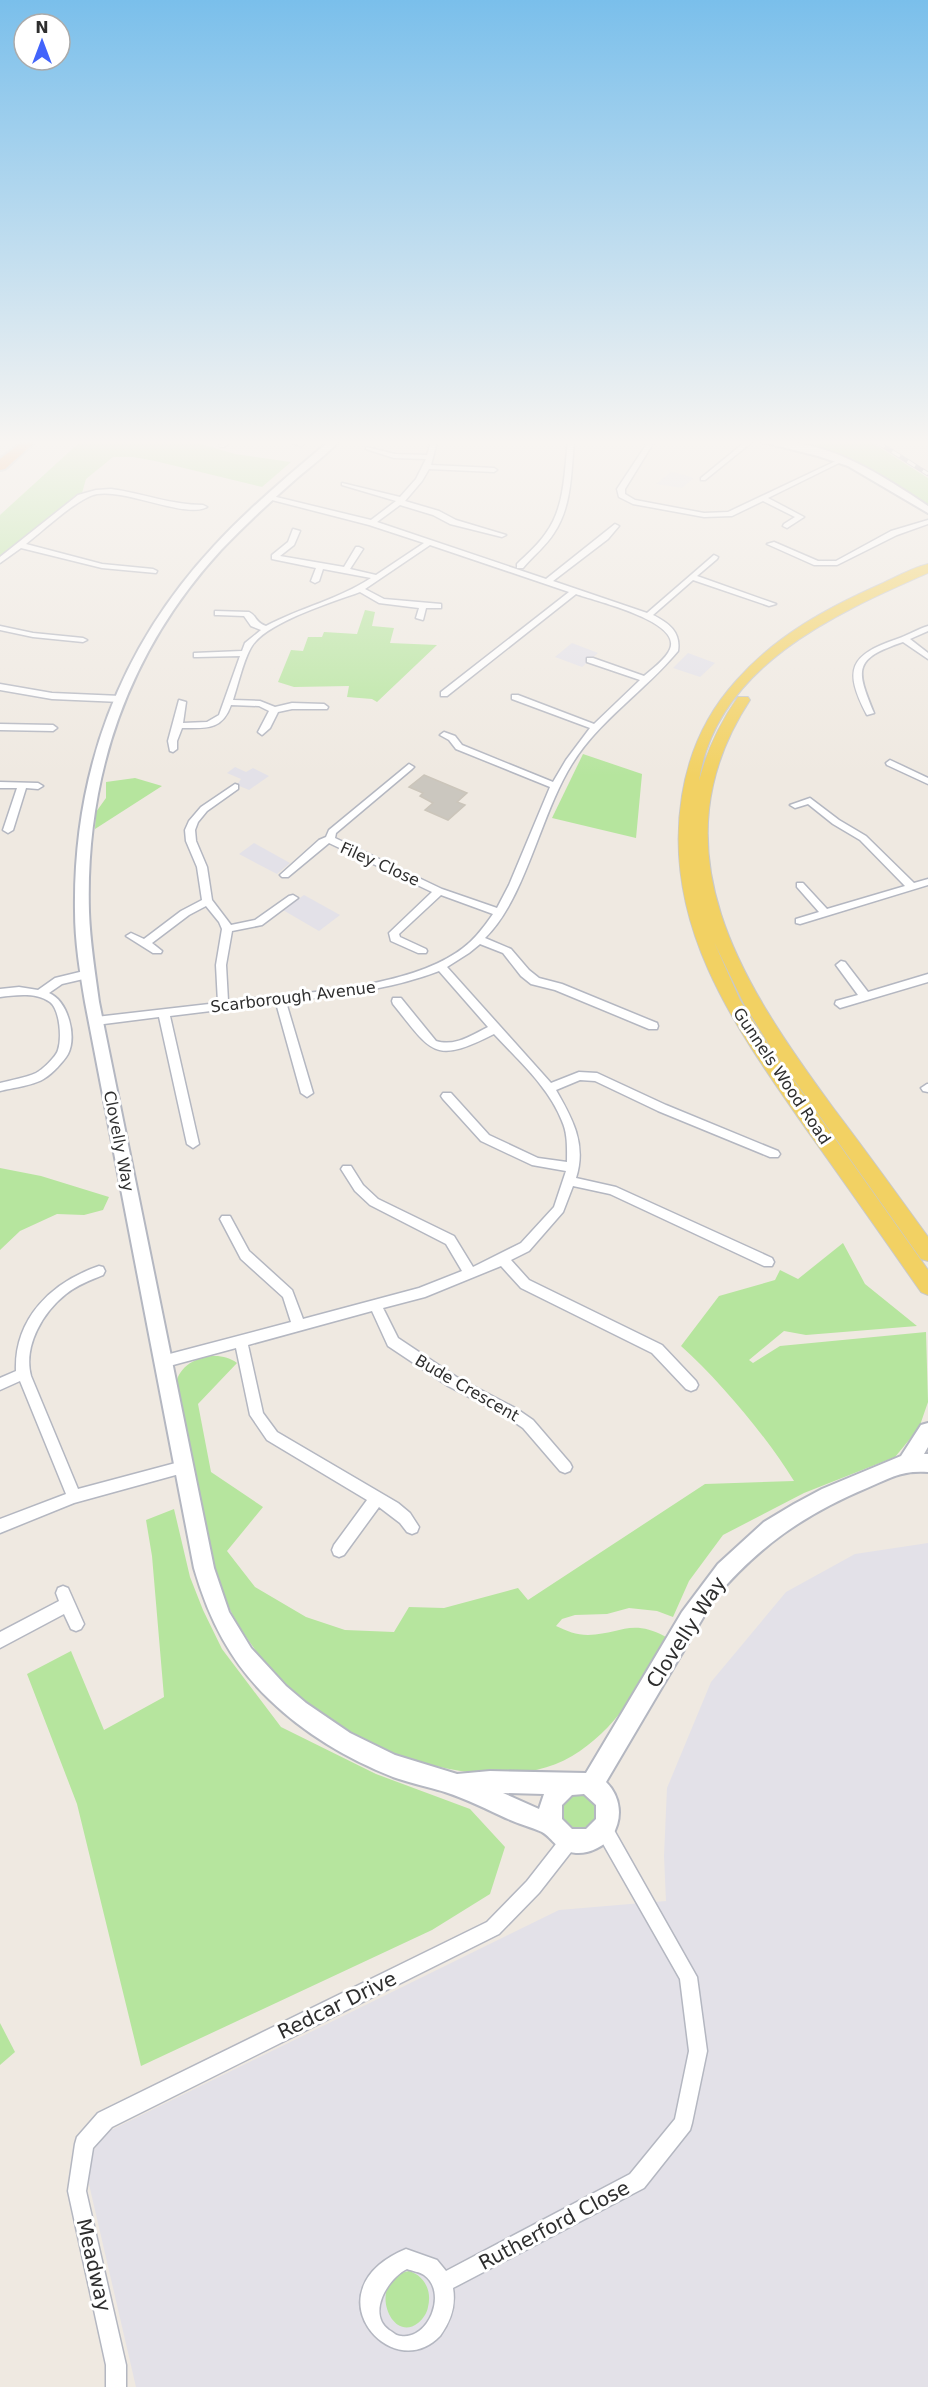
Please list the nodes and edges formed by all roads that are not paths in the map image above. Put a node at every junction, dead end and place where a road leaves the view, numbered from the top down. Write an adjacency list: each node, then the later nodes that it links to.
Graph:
1 (52, 553): 16 (street)
2 (214, 553): 43 (street, Clovelly Way)
3 (279, 553): 12 (street)
4 (356, 553): 14 (street)
5 (414, 553): 18 (street)
6 (463, 553): 21 (street, Scarborough Avenue)
7 (532, 553): 13 (street)
8 (584, 553): 21 (street)
9 (794, 553): 10 (street)
10 (855, 553)
11 (714, 557): 19 (street)
12 (321, 566): 14 (street); 20 (street)
13 (520, 566)
14 (347, 568): 18 (street)
15 (928, 568): 56 (main road, Gunnels Wood Road)
16 (153, 571)
17 (928, 577): 56 (main road, Gunnels Wood Road)
18 (379, 578): 22 (street)
19 (692, 578): 24 (street); 28 (street)
20 (315, 581)
21 (547, 582): 23 (street, Scarborough Avenue)
22 (360, 590): 25 (street); 32 (street)
23 (575, 591): 28 (street, Scarborough Avenue); 41 (street)
24 (772, 604)
25 (423, 606): 26 (street); 29 (street)
26 (438, 606)
27 (218, 613): 32 (street)
28 (648, 616): 39 (street, Scarborough Avenue)
29 (420, 618)
30 (928, 627): 33 (street)
31 (0, 628): 34 (street)
32 (266, 629): 35 (street)
33 (904, 639): 37 (street); 48 (street)
34 (83, 640)
35 (244, 653): 36 (street); 45 (street)
36 (197, 655)
37 (928, 657)
38 (590, 660): 39 (street)
39 (644, 679): 50 (street, Scarborough Avenue)
40 (0, 687): 43 (street)
41 (444, 694)
42 (515, 698): 50 (street)
43 (121, 699): 88 (street, Clovelly Way)
44 (182, 702): 49 (street)
45 (228, 702): 47 (street); 49 (street)
46 (324, 707): 47 (street)
47 (274, 711): 53 (street)
48 (870, 713)
49 (177, 726): 55 (street)
50 (594, 727): 63 (street, Scarborough Avenue)
51 (0, 728): 52 (street)
52 (53, 728)
53 (262, 732)
54 (444, 735): 63 (street)
55 (173, 749)
56 (704, 759): 110 (main road, Gunnels Wood Road); 115 (main road, Gunnels Wood Road)
57 (890, 763): 59 (street)
58 (409, 767): 69 (street, Filey Close)
59 (928, 781)
60 (0, 785): 61 (street)
61 (23, 785): 62 (street); 68 (street)
62 (38, 786)
63 (555, 786): 77 (street, Scarborough Avenue)
64 (235, 787): 76 (street)
65 (825, 797): 66 (street)
66 (810, 801): 67 (street); 73 (street)
67 (795, 805)
68 (8, 830)
69 (330, 839): 70 (street); 74 (street, Filey Close)
70 (285, 875)
71 (928, 882): 73 (street)
72 (800, 885): 78 (street)
73 (912, 887): 78 (street)
74 (439, 891): 77 (street, Filey Close); 85 (street)
75 (293, 898): 80 (street)
76 (207, 901): 80 (street); 83 (street)
77 (500, 914): 82 (street, Scarborough Avenue)
78 (825, 914): 79 (street)
79 (800, 921)
80 (227, 929): 96 (street)
81 (131, 936): 83 (street)
82 (480, 940): 87 (street, Scarborough Avenue); 99 (street)
83 (144, 944): 84 (street)
84 (157, 951)
85 (422, 951)
86 (841, 965): 92 (street)
87 (441, 967): 93 (street, Scarborough Avenue); 100 (street)
88 (88, 974): 91 (street); 98 (street, Clovelly Way)
89 (928, 978): 92 (street)
90 (0, 993): 91 (street)
91 (40, 994): 101 (street)
92 (865, 996): 95 (street)
93 (280, 1000): 96 (street, Scarborough Avenue); 103 (street)
94 (398, 1000): 100 (street)
95 (840, 1004)
96 (223, 1005): 97 (street, Scarborough Avenue)
97 (164, 1014): 98 (street, Scarborough Avenue); 105 (street)
98 (96, 1021): 119 (street, Clovelly Way)
99 (653, 1026)
100 (496, 1028): 102 (street)
101 (0, 1087)
102 (549, 1088): 106 (street); 108 (street)
103 (307, 1093)
104 (447, 1096): 108 (street)
105 (193, 1144)
106 (774, 1154)
107 (347, 1169): 114 (street)
108 (571, 1175): 111 (street); 112 (street)
109 (226, 1219): 117 (street)
110 (928, 1253)
111 (502, 1260): 114 (street); 122 (street)
112 (768, 1262)
113 (99, 1271): 120 (street)
114 (470, 1273): 116 (street)
115 (928, 1286)
116 (376, 1306): 117 (street); 126 (street, Bude Crescent)
117 (299, 1326): 118 (street)
118 (241, 1342): 119 (street); 128 (street)
119 (162, 1362): 125 (street, Clovelly Way)
120 (23, 1374): 121 (street); 127 (street)
121 (0, 1384)
122 (691, 1385)
123 (928, 1431): 124 (street, Clovelly Way)
124 (918, 1463): 136 (street, Clovelly Way)
125 (183, 1467): 127 (street); 135 (street, Clovelly Way)
126 (566, 1467)
127 (74, 1497): 129 (street)
128 (376, 1499): 130 (street); 131 (street)
129 (0, 1526)
130 (411, 1527)
131 (339, 1550)
132 (76, 1624): 133 (street)
133 (0, 1640)
134 (567, 1784): 135 (street, Clovelly Way); 136 (street, Clovelly Way); 138 (street)
135 (457, 1785): 138 (street, Clovelly Way)
136 (591, 1785): 137 (street)
137 (603, 1829): 138 (street, Clovelly Way); 140 (street, Rutherford Close)
138 (561, 1833): 139 (street, Redcar Drive)
139 (84, 2144): 141 (street, Meadway)
140 (441, 2284): 140 (street)
141 (116, 2387)

